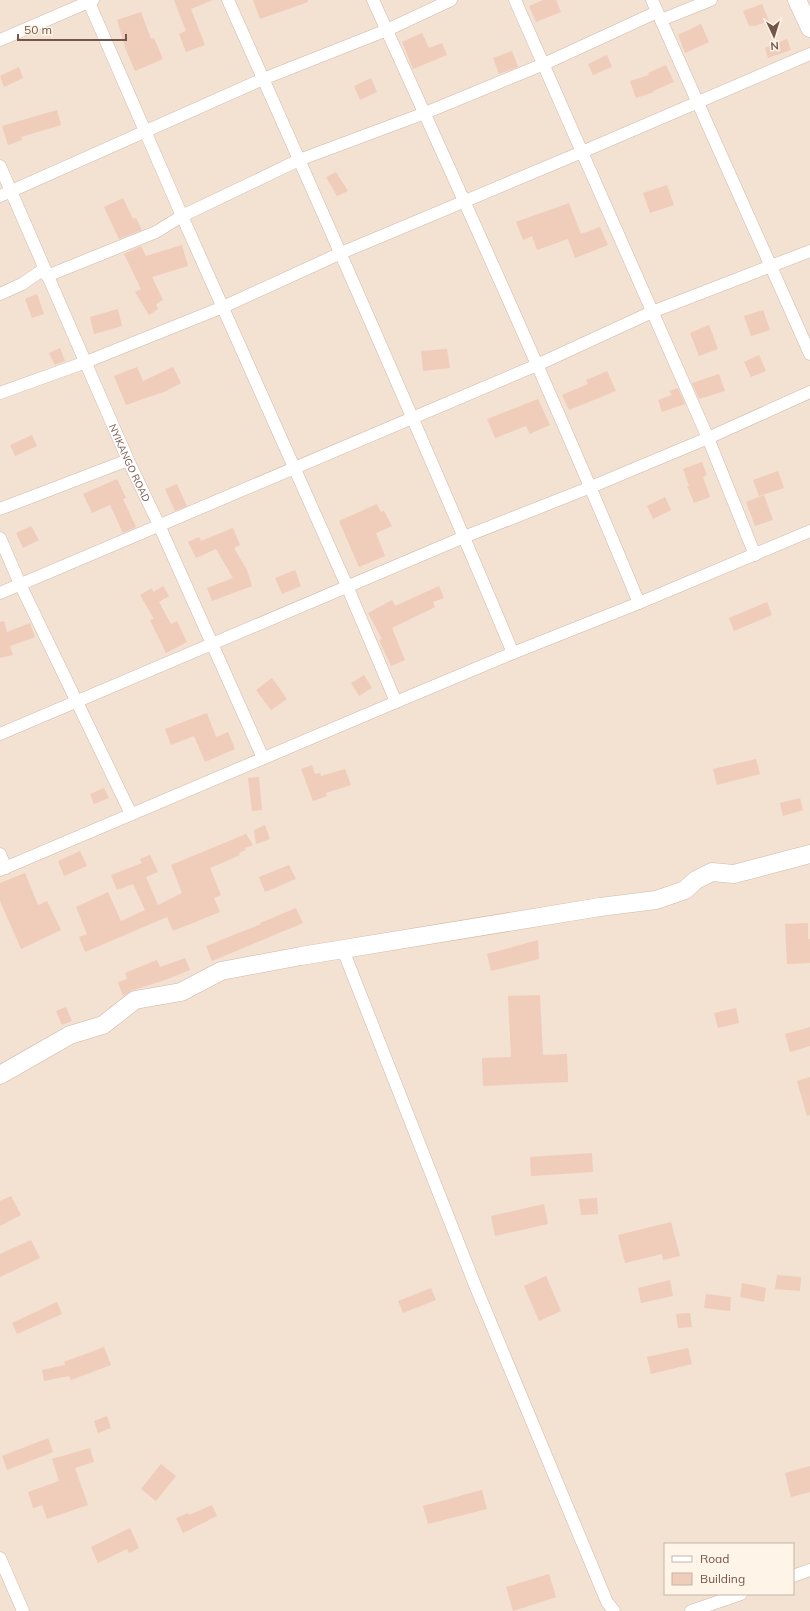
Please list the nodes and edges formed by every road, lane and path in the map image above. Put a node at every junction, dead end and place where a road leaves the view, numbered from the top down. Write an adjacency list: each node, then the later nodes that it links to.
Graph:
1 (228, 0): 15 (street)
2 (374, 0): 11 (street)
3 (452, 0): 11 (street)
4 (515, 0): 14 (street)
5 (652, 0): 9 (street)
6 (711, 0): 9 (street)
7 (797, 0): 10 (street)
8 (90, 1): 12 (street); 18 (street)
9 (659, 16): 14 (street); 16 (street)
10 (810, 28)
11 (387, 30): 15 (street); 17 (street)
12 (0, 40)
13 (810, 54): 16 (street)
14 (544, 64): 17 (street); 19 (street)
15 (263, 79): 18 (street); 20 (street)
16 (698, 103): 19 (street); 28 (street)
17 (425, 113): 20 (street); 24 (street)
18 (145, 132): 22 (street); 25 (street)
19 (582, 152): 24 (street); 32 (street)
20 (298, 160): 25 (street); 27 (street)
21 (0, 166): 22 (street, NYIKANGO ROAD)
22 (12, 191): 23 (street); 29 (street, NYIKANGO ROAD)
23 (0, 196)
24 (464, 201): 27 (street); 35 (street)
25 (182, 216): 29 (street); 31 (street)
26 (810, 251): 28 (street)
27 (340, 253): 31 (street); 38 (street)
28 (771, 266): 32 (street); 33 (street)
29 (45, 272): 30 (street); 34 (street, NYIKANGO ROAD)
30 (0, 294)
31 (223, 307): 34 (street); 41 (street)
32 (652, 312): 35 (street); 39 (street)
33 (810, 354)
34 (86, 362): 37 (street); 40 (street, NYIKANGO ROAD)
35 (537, 366): 38 (street); 42 (street)
36 (810, 392): 39 (street)
37 (0, 393)
38 (412, 418): 41 (street); 46 (street)
39 (708, 438): 42 (street); 48 (street)
40 (128, 460): 43 (street); 44 (street, NYIKANGO ROAD)
41 (294, 468): 44 (street); 50 (street)
42 (591, 487): 46 (street); 52 (street)
43 (0, 509)
44 (160, 525): 49 (street); 53 (street, NYIKANGO ROAD)
45 (810, 531): 48 (street)
46 (464, 537): 50 (street); 54 (street)
47 (0, 538): 49 (street)
48 (755, 555): 52 (street)
49 (20, 584): 51 (street); 55 (street)
50 (347, 586): 53 (street); 56 (street)
51 (0, 593)
52 (639, 603): 54 (street)
53 (212, 642): 55 (street); 58 (street, NYIKANGO ROAD)
54 (513, 653): 56 (street)
55 (77, 701): 57 (street); 59 (street)
56 (396, 702): 58 (street)
57 (0, 734)
58 (263, 758): 59 (street)
59 (131, 814): 62 (street)
60 (0, 854): 62 (street)
61 (810, 854): 63 (street)
62 (3, 869)
63 (343, 950): 64 (street); 70 (street)
64 (0, 1076)
65 (0, 1558): 69 (street)
66 (810, 1570): 67 (street)
67 (794, 1576)
68 (738, 1595): 71 (street)
69 (23, 1611)
70 (614, 1611)
71 (691, 1611)

